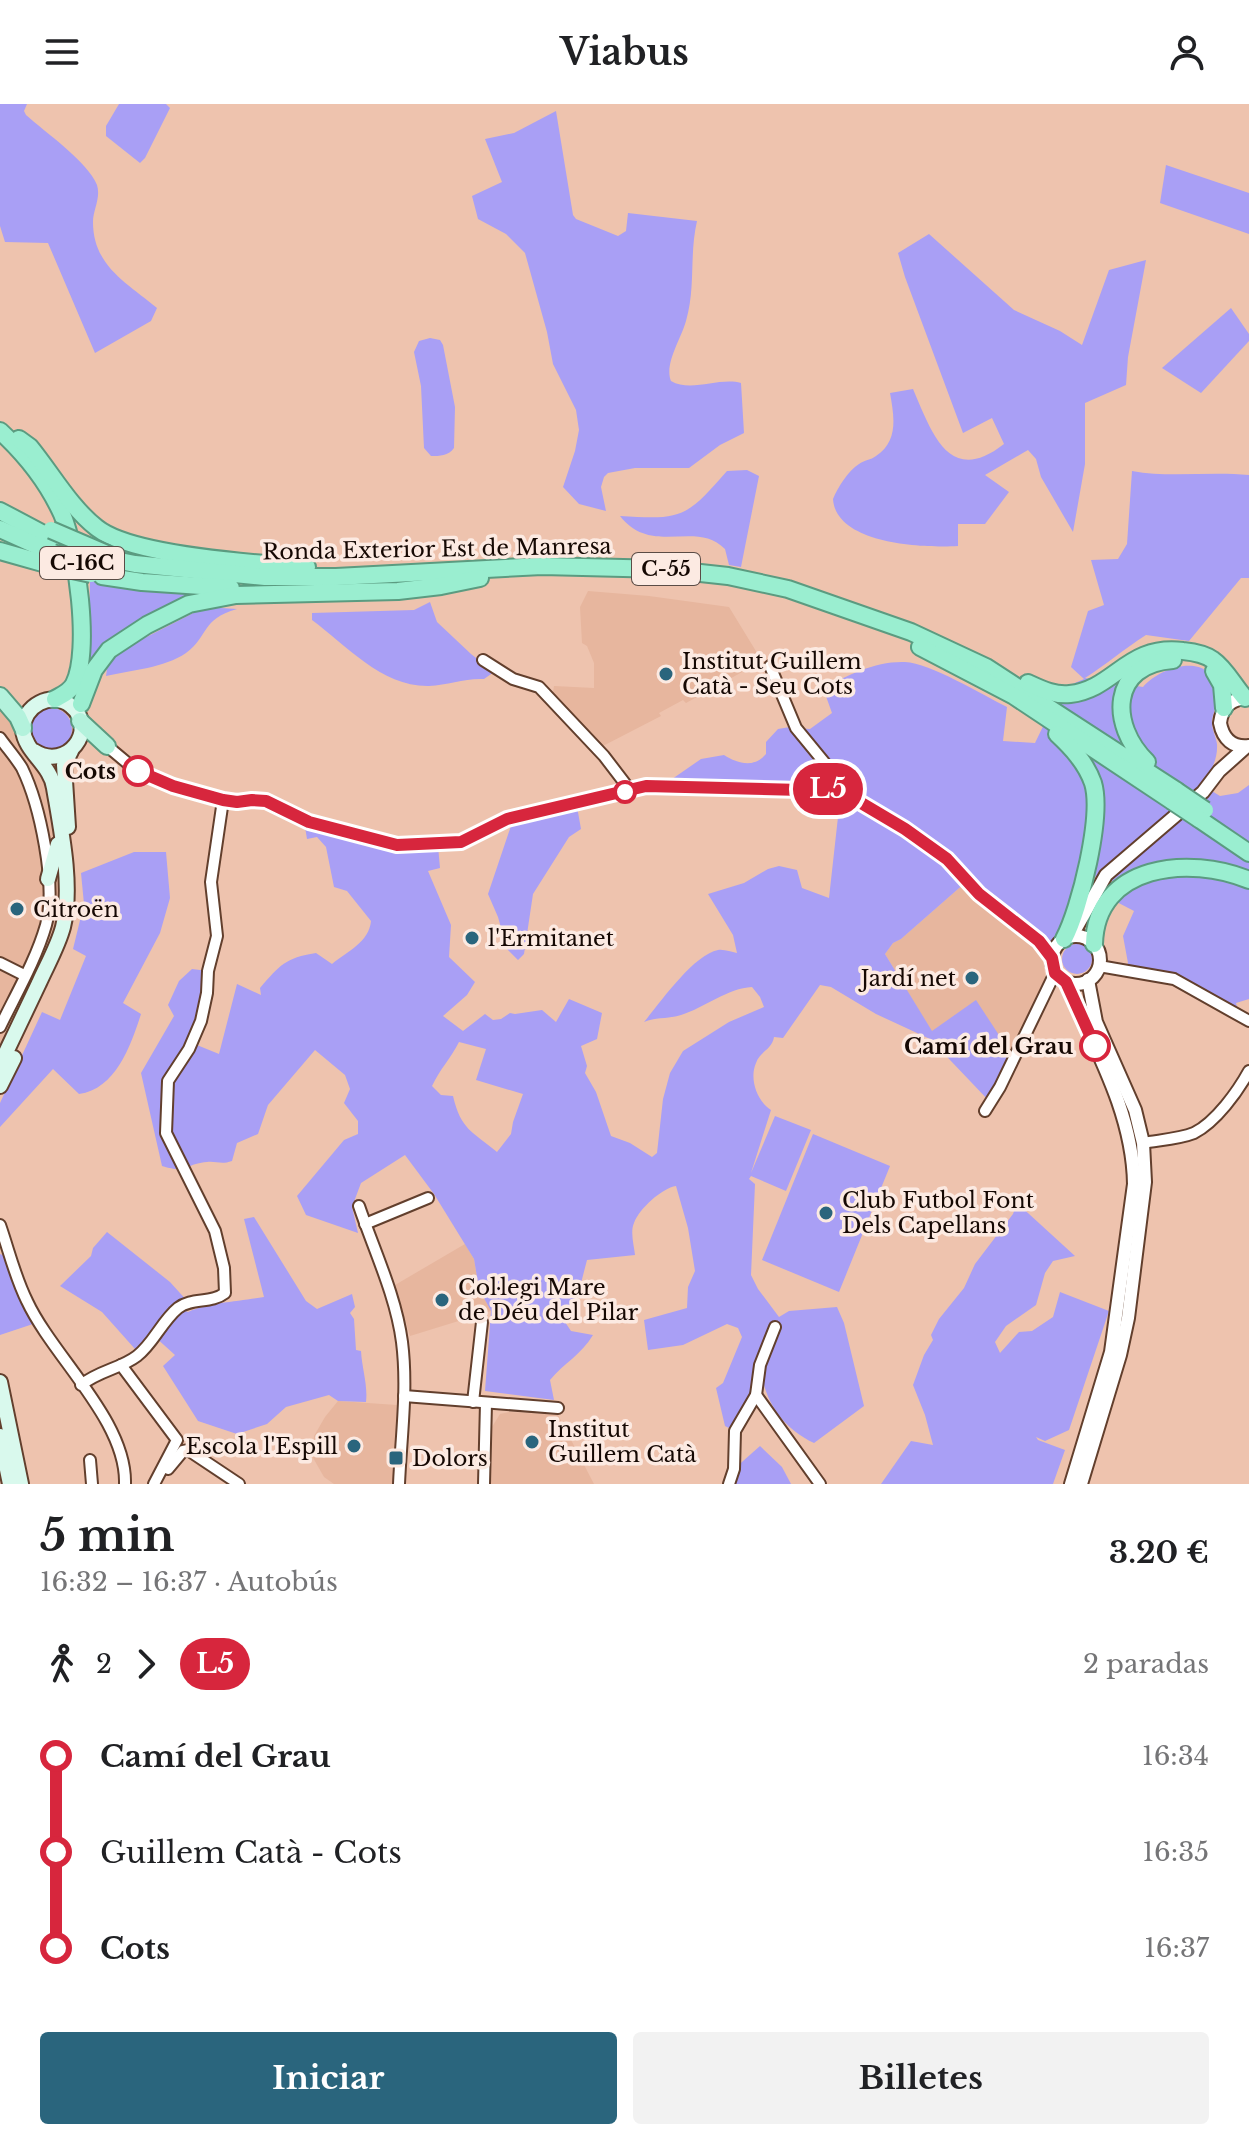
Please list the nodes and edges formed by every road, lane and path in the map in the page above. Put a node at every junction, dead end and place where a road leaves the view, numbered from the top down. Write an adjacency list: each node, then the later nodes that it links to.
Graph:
1 (0, 423): 3 (main road, C-16C)
2 (0, 431): 18 (highway)
3 (19, 439): 10 (highway); 20 (main road, C-16C)
4 (0, 501): 7 (highway)
5 (0, 511): 7 (highway, Ronda Exterior Est de Manresa / C-55)
6 (0, 529): 7 (highway, Ronda Exterior Est de Manresa / C-55)
7 (53, 547): 8 (highway); 9 (highway, Ronda Exterior Est de Manresa / C-55, bridge)
8 (0, 551)
9 (104, 564): 10 (highway, Ronda Exterior Est de Manresa / C-55); 11 (highway, Ronda Exterior Est de Manresa / C-55)
10 (376, 574): 14 (highway, Ronda Exterior Est de Manresa / C-55)
11 (480, 578): 16 (highway, Ronda Exterior Est de Manresa / C-55); 20 (highway)
12 (483, 660): 29 (street)
13 (770, 666): 30 (street)
14 (986, 667): 17 (highway); 31 (highway, Ronda Exterior Est de Manresa / C-55)
15 (0, 696): 21 (main road)
16 (1014, 696): 31 (highway, Ronda Exterior Est de Manresa / C-55); 40 (highway)
17 (1247, 698): 19 (street)
18 (55, 699): 20 (main road); 21 (main road)
19 (1224, 708): 23 (street); 31 (highway)
20 (80, 713): 24 (main road); 25 (main road, C-16C)
21 (23, 728): 27 (main road)
22 (0, 738): 38 (street)
23 (1225, 738): 26 (street); 28 (street)
24 (107, 746): 25 (main road); 32 (street)
25 (74, 747): 27 (main road); 53 (main road)
26 (1248, 747): 28 (street)
27 (34, 751): 34 (main road)
28 (1219, 771): 37 (street)
29 (630, 790): 30 (street); 32 (street)
30 (841, 791): 42 (street)
31 (1174, 796): 33 (highway, Ronda Exterior Est de Manresa / C-55, bridge)
32 (223, 800): 63 (street)
33 (1202, 814): 35 (highway, Ronda Exterior Est de Manresa / C-55); 36 (highway, Ronda Exterior Est de Manresa / C-55)
34 (60, 832): 38 (main road); 51 (main road)
35 (1249, 840)
36 (1249, 853)
37 (1113, 870): 40 (street); 41 (street)
38 (48, 879): 46 (street)
39 (1249, 880): 41 (highway)
40 (1068, 938): 41 (street); 42 (street)
41 (1091, 942): 44 (street)
42 (1052, 958): 45 (street)
43 (4, 965): 46 (street)
44 (1099, 966): 47 (street); 49 (street)
45 (1055, 973): 48 (street); 54 (street)
46 (24, 975): 50 (street)
47 (1088, 980): 48 (street); 55 (street)
48 (1066, 982): 83 (street)
49 (1249, 1021)
50 (0, 1027)
51 (0, 1065)
52 (1249, 1071): 55 (street)
53 (0, 1086)
54 (985, 1111)
55 (1143, 1143): 84 (street)
56 (428, 1198): 58 (street)
57 (359, 1206): 58 (street)
58 (365, 1224): 67 (street)
59 (0, 1225): 60 (street)
60 (4, 1251): 65 (street)
61 (482, 1322): 68 (street)
62 (775, 1327): 66 (street)
63 (121, 1365): 65 (street); 77 (street)
64 (0, 1382): 74 (main road)
65 (81, 1385): 76 (street)
66 (756, 1395): 81 (street); 82 (street)
67 (404, 1396): 68 (street); 79 (street)
68 (473, 1402): 69 (street)
69 (486, 1403): 70 (street); 80 (street)
70 (558, 1408)
71 (0, 1436): 73 (main road)
72 (90, 1460): 75 (street)
73 (10, 1484)
74 (21, 1484)
75 (92, 1484)
76 (125, 1484)
77 (156, 1484): 78 (street)
78 (239, 1484)
79 (399, 1484)
80 (484, 1484)
81 (729, 1484)
82 (820, 1484)
83 (1071, 1484)
84 (1081, 1484)

